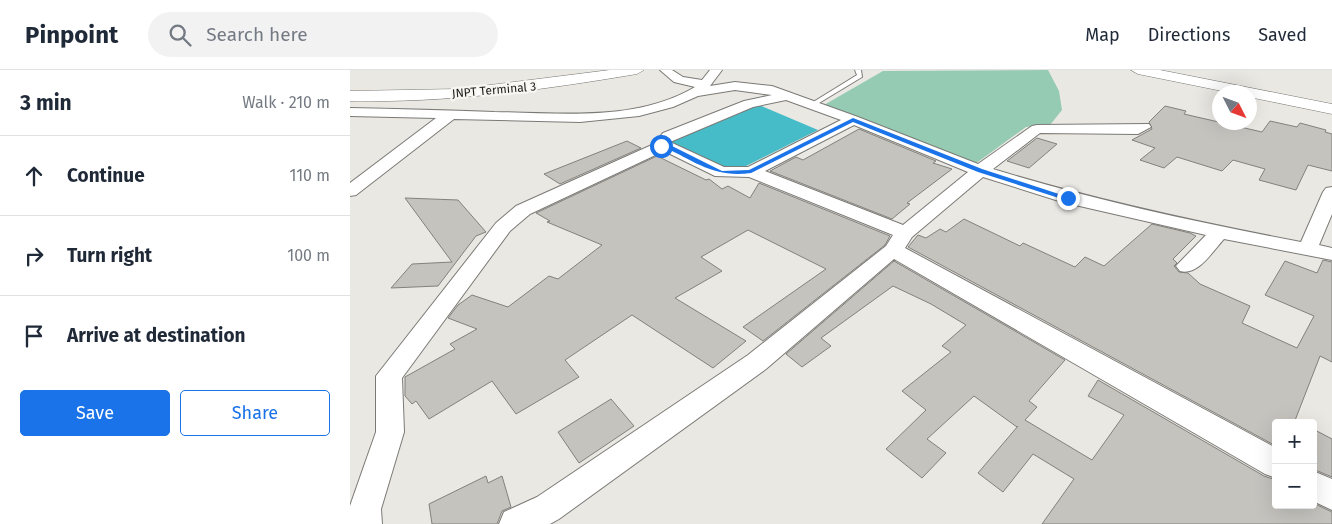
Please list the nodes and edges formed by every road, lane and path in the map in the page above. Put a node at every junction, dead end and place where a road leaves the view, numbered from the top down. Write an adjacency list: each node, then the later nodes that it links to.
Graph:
1 (598, 70): 8 (main road, JNPT Terminal 3)
2 (637, 70): 10 (main road, JNPT Terminal 3)
3 (666, 70): 9 (street)
4 (716, 70): 9 (street)
5 (858, 70): 13 (lane)
6 (1138, 70): 14 (main road)
7 (1182, 70): 12 (main road)
8 (350, 88)
9 (700, 88): 11 (street); 16 (street)
10 (350, 96)
11 (787, 96): 13 (street); 19 (street)
12 (1332, 99)
13 (812, 106): 17 (street)
14 (1332, 109)
15 (350, 112): 16 (street)
16 (450, 115): 24 (street)
17 (853, 120): 20 (street); 21 (street)
18 (1144, 127): 20 (street)
19 (661, 146): 21 (street); 34 (street)
20 (980, 171): 26 (street); 27 (street)
21 (751, 172): 27 (street)
22 (1332, 182): 23 (street)
23 (1332, 186)
24 (350, 191)
25 (1332, 192): 28 (street)
26 (1219, 233): 28 (street); 30 (street)
27 (899, 241): 31 (street); 35 (street)
28 (1308, 250): 29 (street)
29 (1332, 254)
30 (1187, 266)
31 (1272, 462)
32 (1317, 487): 33 (street)
33 (1332, 495)
34 (365, 524)
35 (516, 524)

